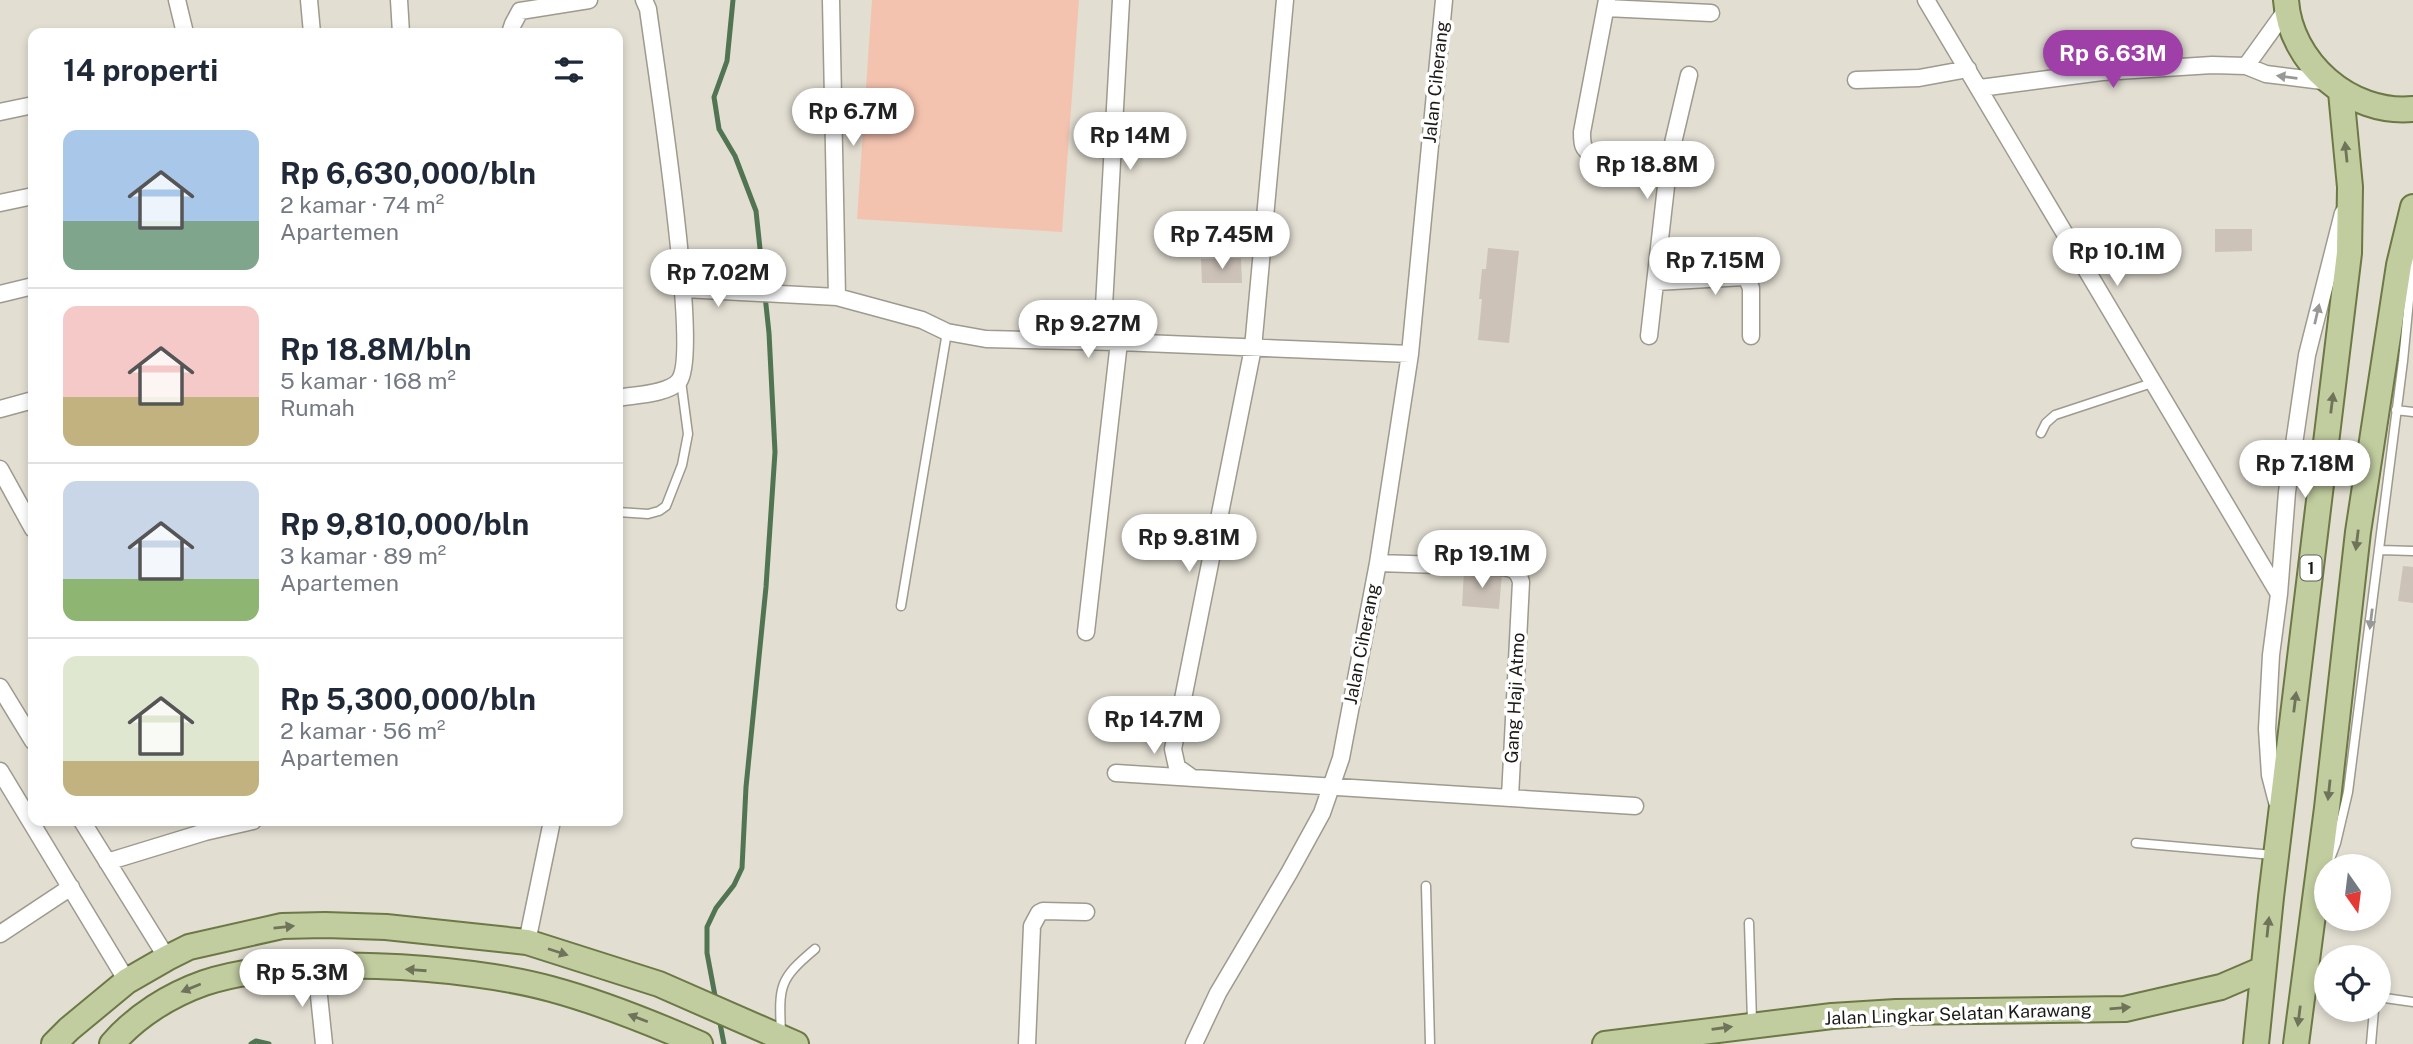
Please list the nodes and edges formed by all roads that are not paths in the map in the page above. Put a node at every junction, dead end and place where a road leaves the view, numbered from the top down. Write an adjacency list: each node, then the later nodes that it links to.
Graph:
1 (177, 0): 14 (street)
2 (309, 0): 15 (street)
3 (399, 0): 16 (street)
4 (589, 0): 17 (street)
5 (643, 0): 37 (street)
6 (831, 0): 39 (street)
7 (1121, 0): 43 (street)
8 (1285, 0): 45 (street)
9 (1444, 0): 46 (street, Jalan Ciherang)
10 (1926, 0): 19 (street)
11 (1606, 4): 13 (street); 27 (street)
12 (2287, 4): 18 (street); 22 (main road)
13 (1711, 13)
14 (184, 28)
15 (312, 28)
16 (401, 28)
17 (512, 28)
18 (2246, 65): 22 (street, one-way to 18); 23 (street)
19 (1968, 69): 21 (street); 23 (street)
20 (1689, 75): 27 (street)
21 (1856, 80)
22 (2335, 87): 25 (main road); 28 (main road, 1, one-way to 22)
23 (1980, 88): 48 (street)
24 (28, 106): 26 (street)
25 (2413, 109)
26 (0, 112)
27 (1669, 160): 35 (street)
28 (2350, 187): 61 (street, one-way to 28); 73 (main road, 1, one-way to 28)
29 (28, 197): 30 (street)
30 (0, 203)
31 (2412, 211): 32 (lane); 79 (main road, one-way to 79)
32 (2413, 250)
33 (2413, 259): 34 (lane)
34 (2412, 279): 52 (lane)
35 (1656, 282): 41 (street); 42 (street)
36 (28, 287): 38 (street)
37 (684, 289): 39 (street); 47 (street)
38 (0, 293)
39 (838, 297): 40 (street)
40 (947, 332): 43 (street); 62 (lane)
41 (1649, 336)
42 (1751, 336)
43 (1102, 342): 44 (street)
44 (1119, 342): 45 (street); 63 (street)
45 (1253, 348): 46 (street); 68 (street)
46 (1410, 354): 60 (street, Jalan Ciherang)
47 (681, 379): 49 (street); 57 (lane)
48 (2152, 383): 54 (lane); 61 (street)
49 (623, 397)
50 (28, 401): 51 (street)
51 (0, 409)
52 (2396, 410): 53 (lane); 58 (lane)
53 (2413, 412)
54 (2041, 433)
55 (0, 469): 56 (street)
56 (27, 508)
57 (623, 512)
58 (2380, 550): 59 (lane); 80 (lane, one-way to 80)
59 (2413, 551)
60 (1378, 563): 69 (street, Jalan Ciherang); 70 (street, Gang Haji Atmo)
61 (2279, 594): 73 (street)
62 (901, 606)
63 (1086, 632)
64 (0, 687): 65 (street)
65 (28, 733)
66 (0, 771): 72 (street)
67 (1116, 773): 68 (street)
68 (1191, 777): 69 (street)
69 (1332, 788): 70 (street); 105 (street, Jalan Ciherang)
70 (1510, 797): 71 (street)
71 (1635, 806)
72 (28, 817)
73 (2282, 818): 81 (main road, 1)
74 (34, 826): 84 (street)
75 (85, 826): 82 (street)
76 (202, 826): 82 (street)
77 (551, 826): 88 (street)
78 (2136, 843): 81 (lane)
79 (2321, 854)
80 (2332, 854)
81 (2276, 855): 92 (main road, 1, one-way to 81)
82 (107, 862): 90 (street)
83 (1426, 886): 106 (lane)
84 (71, 887): 87 (street); 93 (street)
85 (1086, 912): 104 (street)
86 (1749, 923): 98 (lane)
87 (0, 934)
88 (527, 943): 90 (main road, one-way to 88); 99 (main road, one-way to 99)
89 (815, 949): 99 (lane)
90 (167, 958): 93 (main road)
91 (316, 967): 101 (main road, one-way to 101); 102 (street); 103 (main road, one-way to 91)
92 (2263, 969): 98 (main road, Jalan Lingkar Selatan Karawang, one-way to 92); 108 (main road, 1)
93 (127, 981): 100 (main road)
94 (2314, 989): 109 (main road, one-way to 109)
95 (2391, 999): 96 (lane)
96 (2413, 1002)
97 (2373, 1022): 110 (lane)
98 (1752, 1024): 107 (main road, Jalan Lingkar Selatan Karawang, one-way to 98)
99 (789, 1041)
100 (54, 1044)
101 (112, 1044)
102 (324, 1044)
103 (701, 1044)
104 (1027, 1044)
105 (1194, 1044)
106 (1430, 1044)
107 (1605, 1044)
108 (2256, 1044)
109 (2296, 1044)
110 (2371, 1044)

